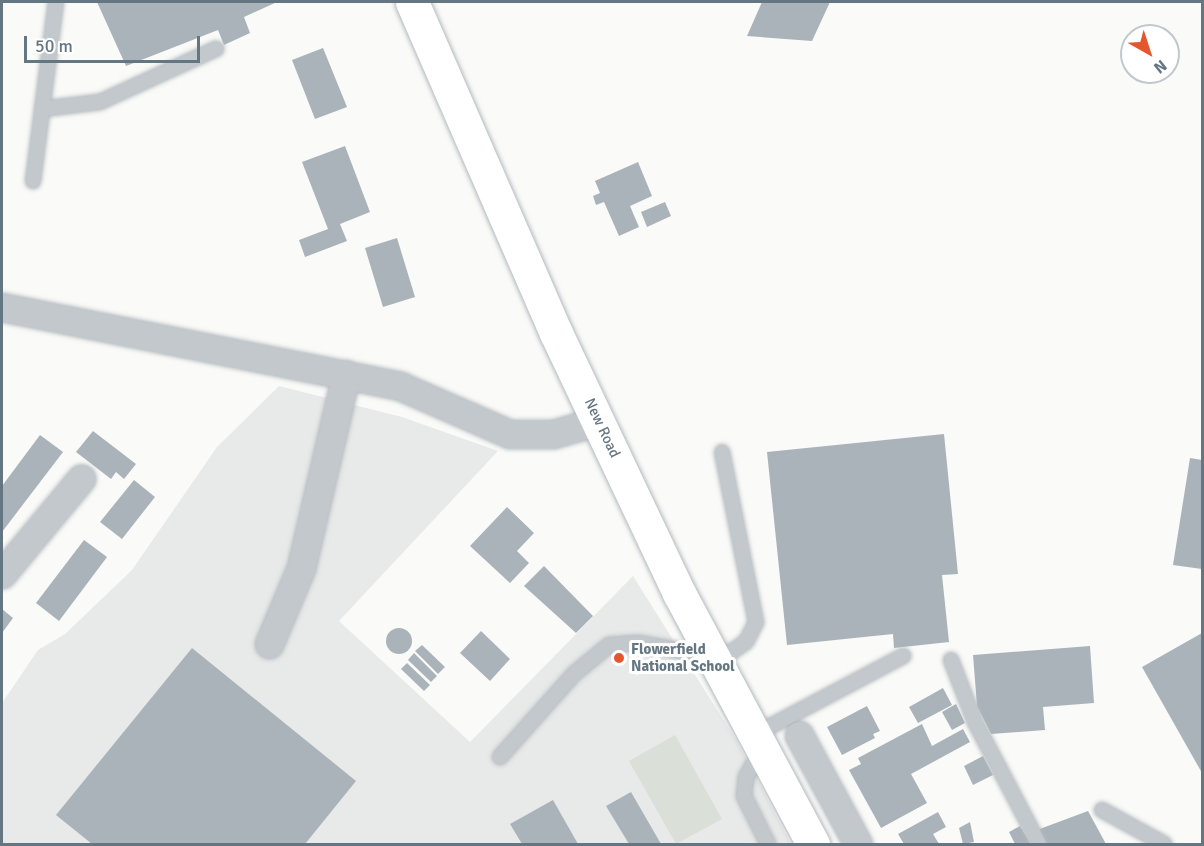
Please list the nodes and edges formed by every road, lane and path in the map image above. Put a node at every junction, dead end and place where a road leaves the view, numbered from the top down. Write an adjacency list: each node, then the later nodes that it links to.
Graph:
1 (56, 2): 4 (lane)
2 (412, 2): 8 (main road, New Road)
3 (216, 49): 4 (lane)
4 (42, 109): 5 (lane)
5 (33, 181)
6 (2, 307): 7 (street)
7 (346, 374): 8 (street); 12 (street)
8 (599, 421): 13 (main road, New Road)
9 (722, 452): 13 (lane)
10 (81, 479): 11 (street)
11 (2, 574)
12 (269, 644)
13 (712, 656): 17 (main road, New Road); 18 (lane)
14 (903, 656): 17 (lane)
15 (951, 660): 23 (lane)
16 (799, 735): 22 (street)
17 (758, 742): 20 (lane); 21 (main road, New Road)
18 (501, 757)
19 (1102, 810): 24 (lane)
20 (768, 844)
21 (813, 844)
22 (858, 844)
23 (1039, 844)
24 (1164, 844)

